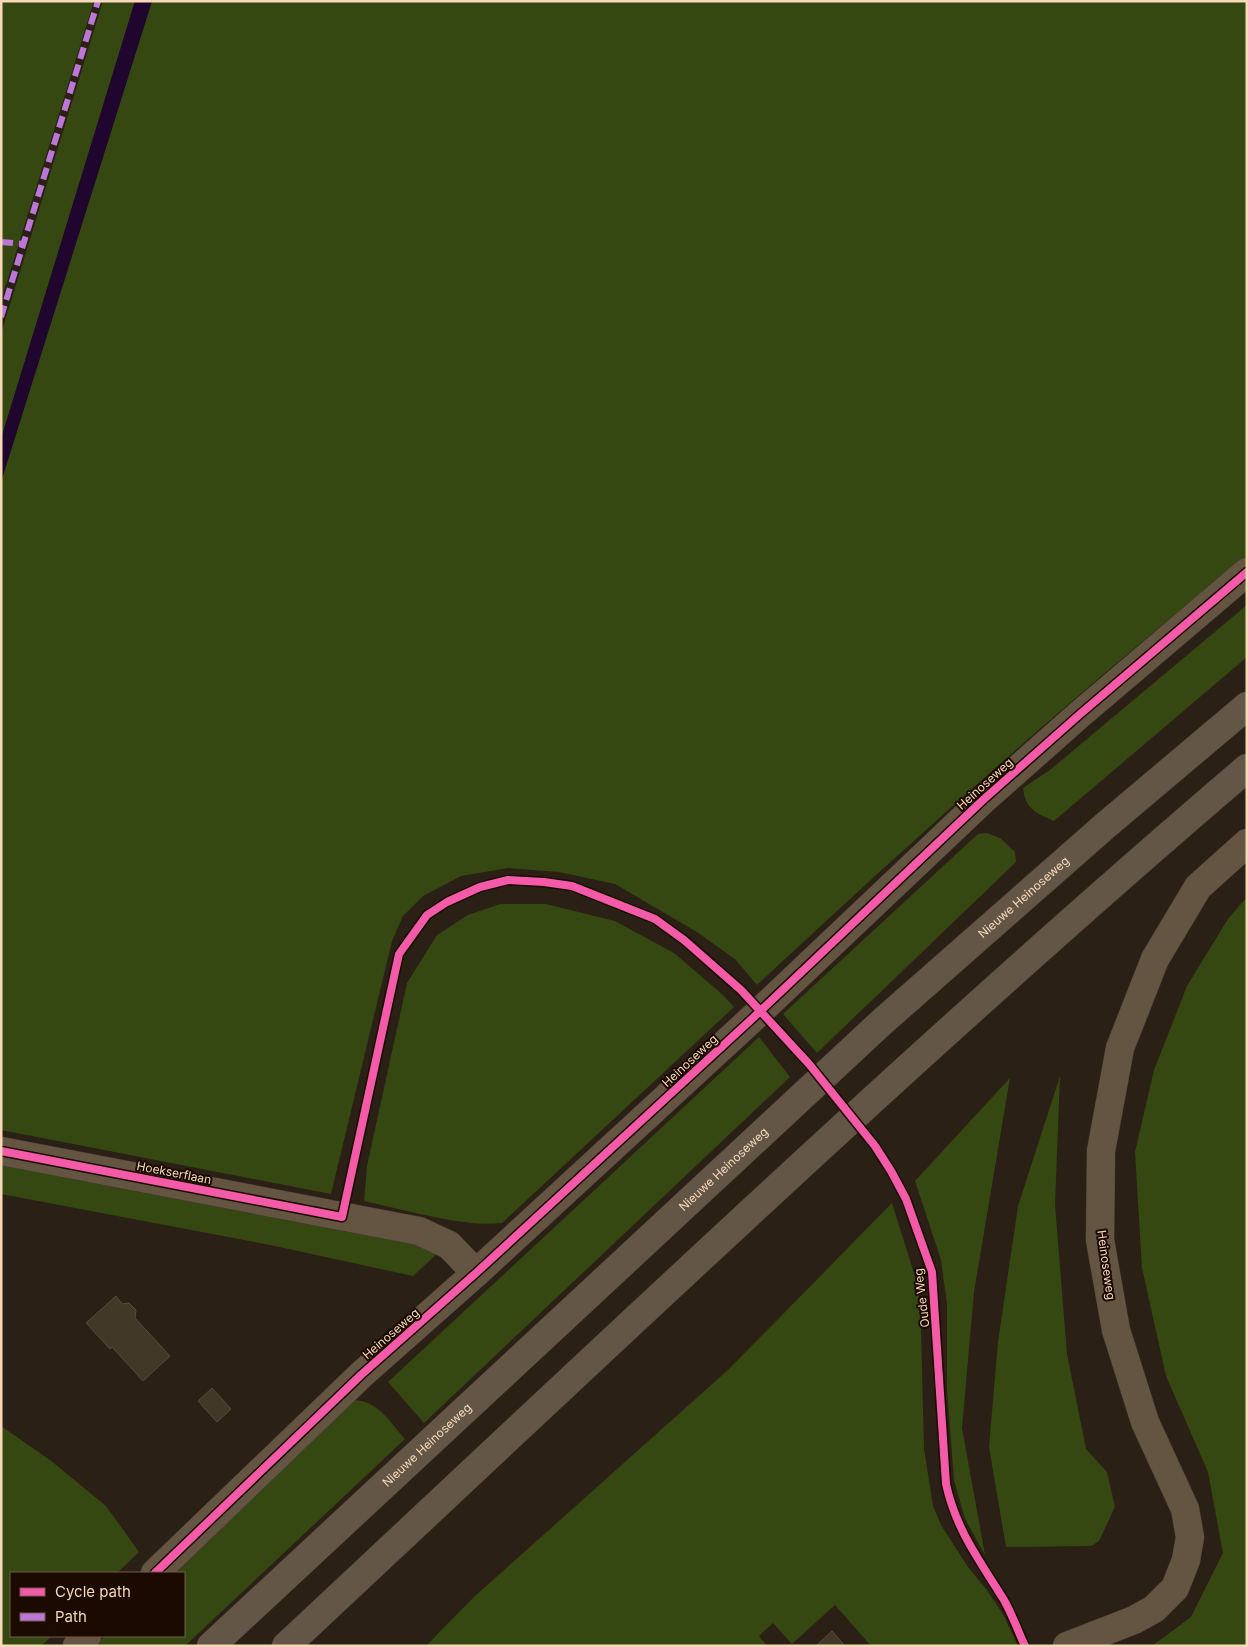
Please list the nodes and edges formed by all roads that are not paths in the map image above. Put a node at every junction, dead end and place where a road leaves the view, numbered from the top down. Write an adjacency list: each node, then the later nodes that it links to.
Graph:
1 (1247, 572): 6 (street, Heinoseweg)
2 (1247, 706): 10 (highway, Nieuwe Heinoseweg)
3 (1247, 768): 11 (highway)
4 (1247, 843): 12 (street, Heinoseweg)
5 (1, 1150): 6 (street, Hoekserflaan)
6 (476, 1273): 7 (street, Heinoseweg)
7 (156, 1572)
8 (86, 1637): 9 (street)
9 (76, 1646)
10 (211, 1646)
11 (286, 1646)
12 (1067, 1646)

